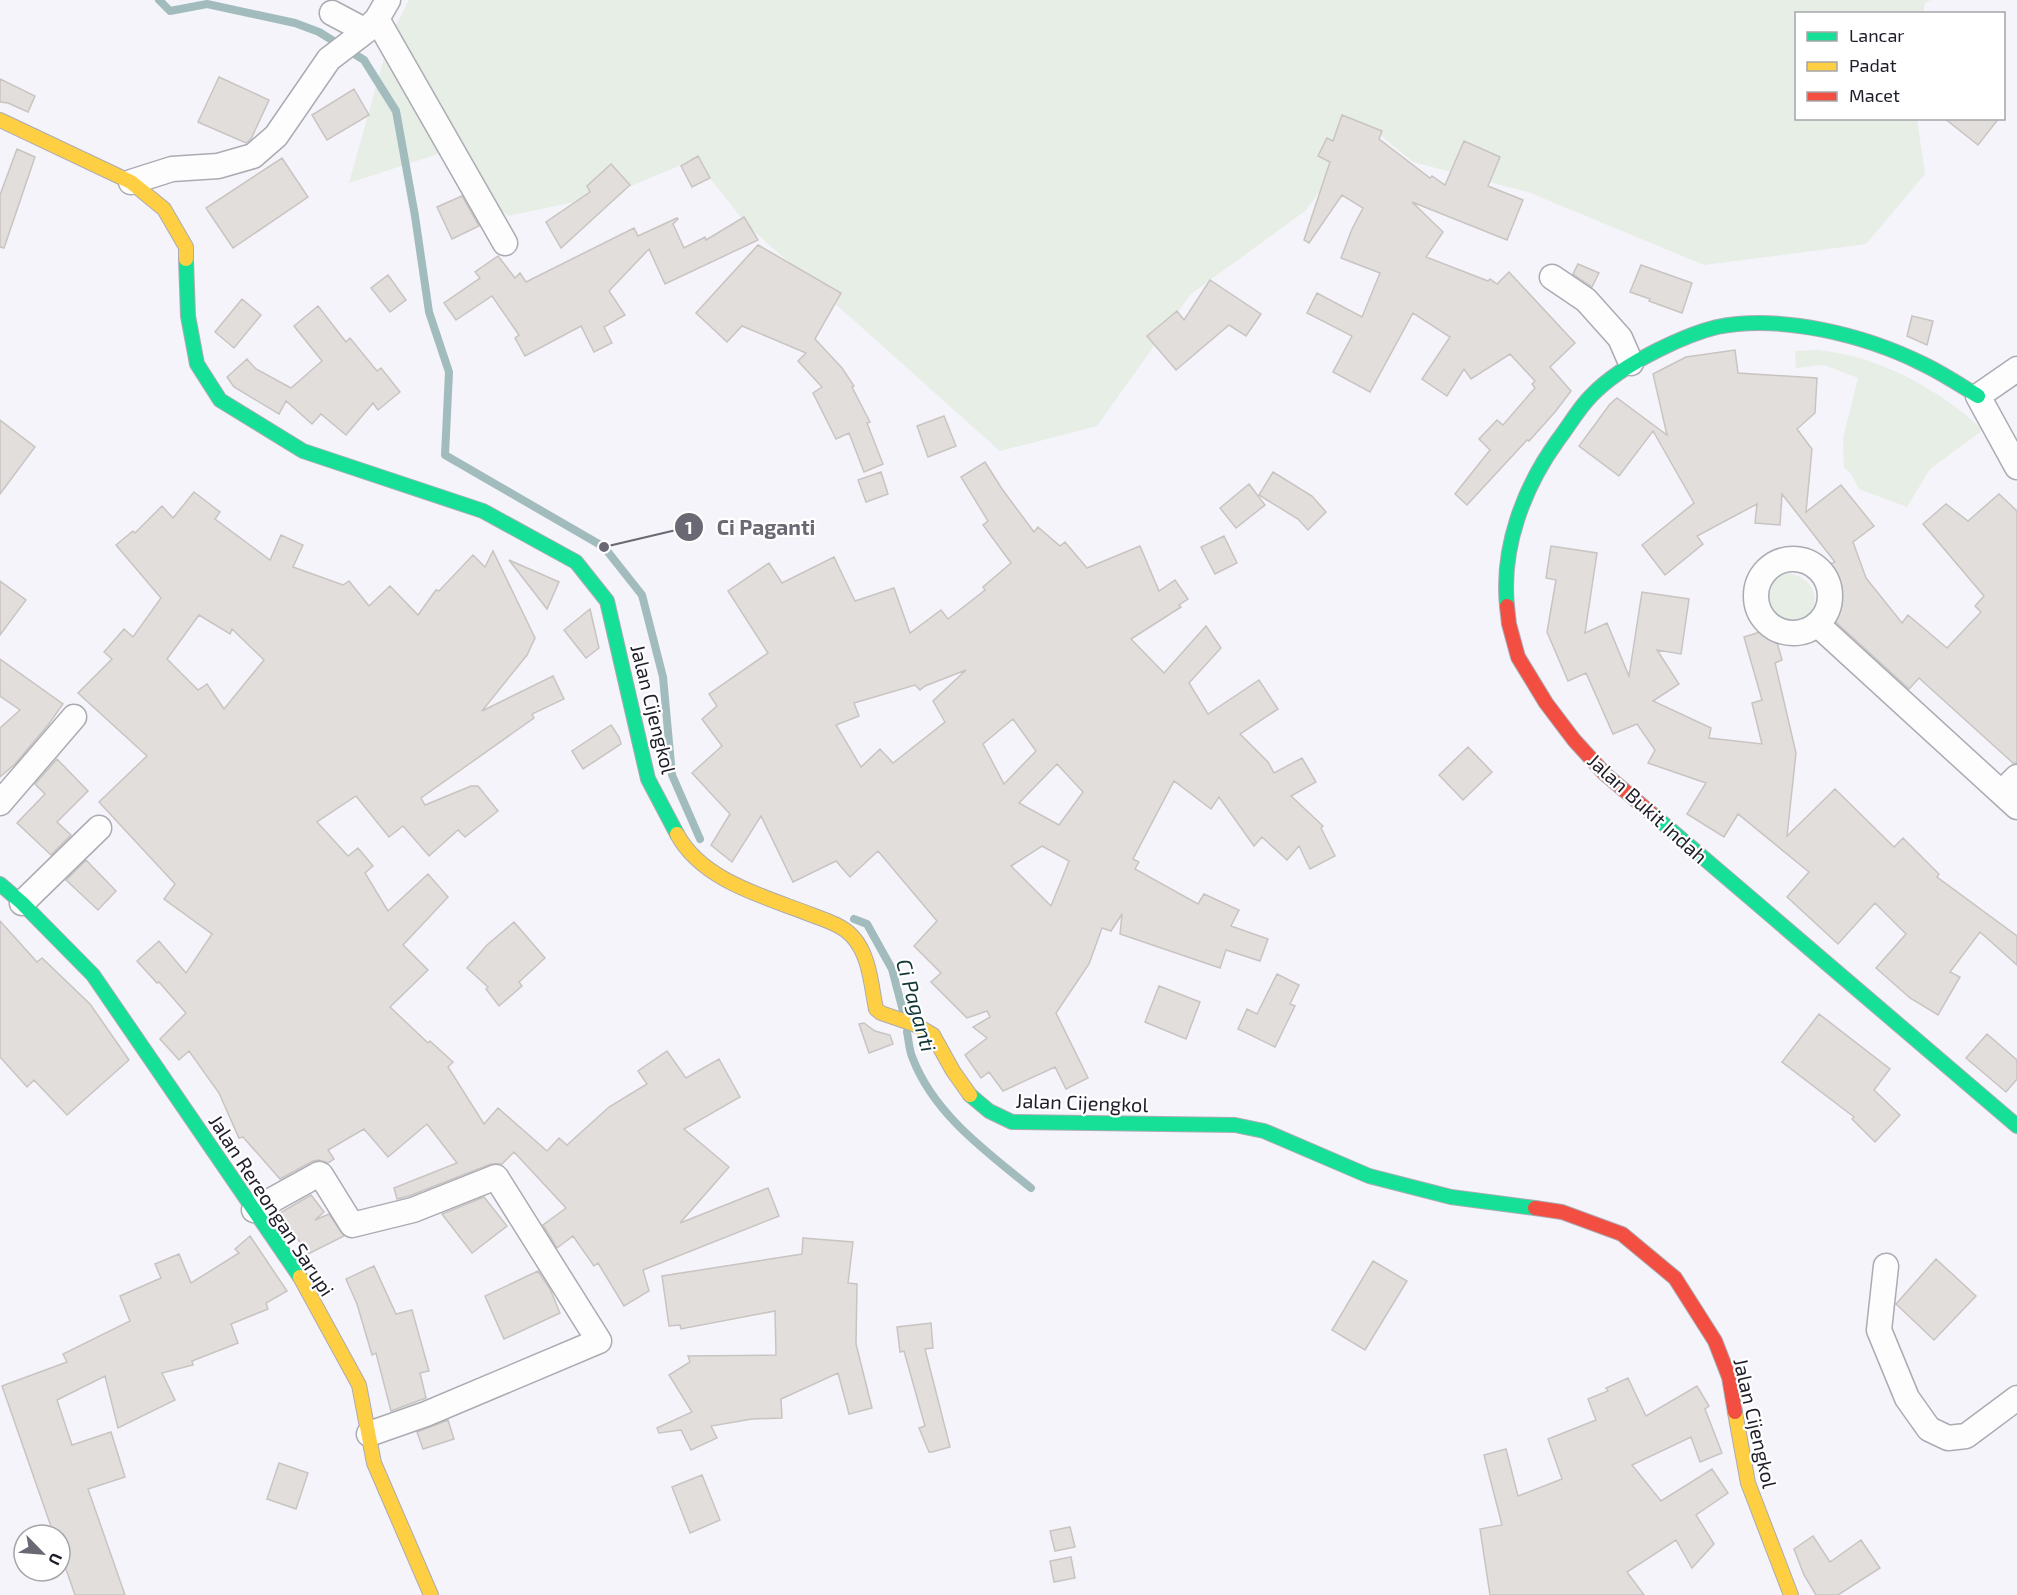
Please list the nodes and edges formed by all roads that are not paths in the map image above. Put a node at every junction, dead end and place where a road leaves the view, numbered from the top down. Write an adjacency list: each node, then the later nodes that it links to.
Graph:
1 (332, 13): 2 (street)
2 (373, 21): 4 (street); 5 (street)
3 (0, 120): 4 (street, Jalan Cijengkol)
4 (131, 182): 24 (street, Jalan Cijengkol)
5 (505, 243)
6 (1552, 277): 7 (street)
7 (1631, 363): 9 (street, Jalan Bukit Indah); 18 (street, Jalan Bukit Indah)
8 (2017, 369): 9 (street)
9 (1978, 396): 10 (street)
10 (2017, 467)
11 (1818, 625): 13 (street)
12 (74, 717): 14 (street)
13 (2012, 792)
14 (0, 803)
15 (99, 828): 17 (street)
16 (0, 884): 17 (street, Jalan Rereongan Sarupi)
17 (22, 903): 19 (street, Jalan Rereongan Sarupi)
18 (2017, 1126)
19 (254, 1210): 22 (street, Jalan Rereongan Sarupi); 22 (street)
20 (1886, 1266): 21 (street)
21 (2017, 1398)
22 (369, 1434): 23 (street, Jalan Rereongan Sarupi)
23 (431, 1595)
24 (1791, 1595)

